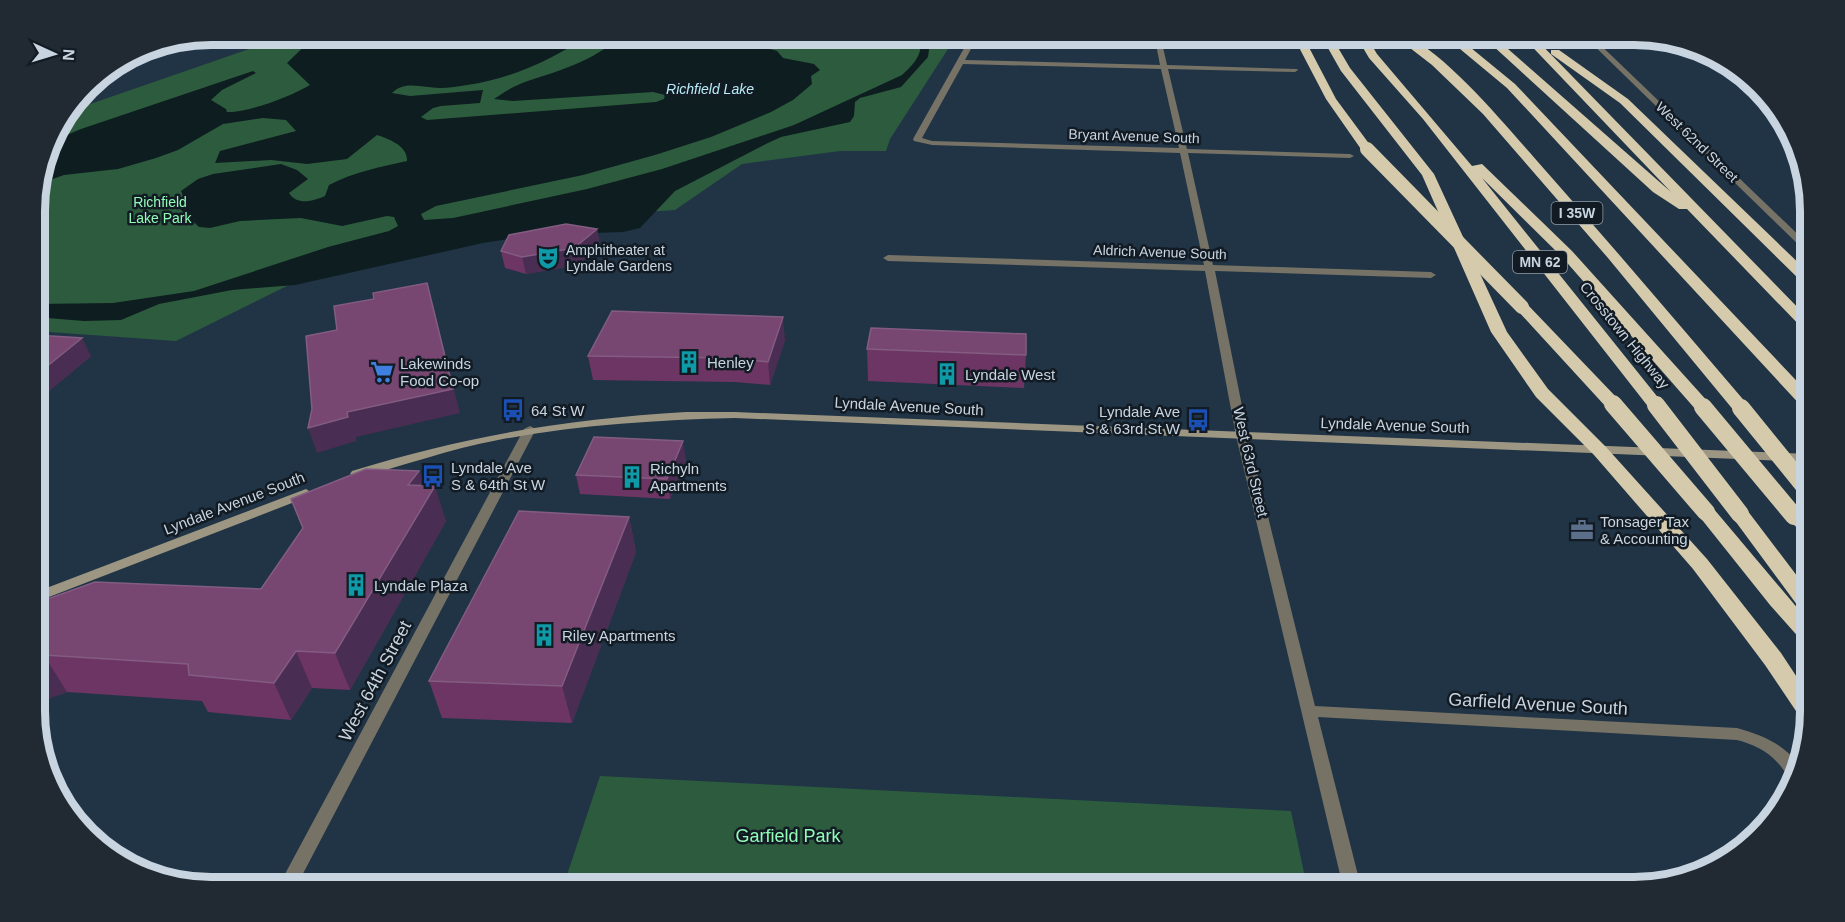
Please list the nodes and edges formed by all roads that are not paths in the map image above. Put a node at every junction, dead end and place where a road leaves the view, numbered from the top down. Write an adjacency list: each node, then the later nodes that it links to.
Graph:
1 (969, 45): 12 (street)
2 (1159, 45): 13 (street, West 63rd Street)
3 (1303, 45): 36 (highway, bridge)
4 (1331, 45): 28 (highway)
5 (1366, 45): 15 (highway, Crosstown Highway / MN 62)
6 (1414, 45): 31 (highway, I 35W, bridge)
7 (1463, 45): 25 (highway, I 35W)
8 (1497, 45): 18 (highway)
9 (1536, 45): 18 (highway)
10 (1548, 45): 22 (highway)
11 (1596, 45): 19 (street, West 62nd Street)
12 (959, 62): 13 (street); 16 (street, Bryant Avenue South)
13 (1164, 67): 14 (street); 16 (street, West 63rd Street)
14 (1295, 70)
15 (1427, 117): 33 (highway, bridge); 35 (highway, Crosstown Highway / MN 62, bridge)
16 (1182, 150): 17 (street, Bryant Avenue South); 21 (street, West 63rd Street)
17 (1350, 156)
18 (1708, 222): 24 (highway)
19 (1800, 241)
20 (888, 258): 21 (street, Aldrich Avenue South)
21 (1209, 267): 23 (street, Aldrich Avenue South); 27 (street, West 63rd Street)
22 (1800, 272)
23 (1431, 275)
24 (1800, 318)
25 (1800, 394)
26 (530, 429): 27 (main road, Lyndale Avenue South); 30 (main road, Lyndale Avenue South); 40 (street, West 64th Street)
27 (1242, 436): 28 (main road, Lyndale Avenue South); 38 (street, West 63rd Street)
28 (1600, 451): 29 (main road, Lyndale Avenue South); 37 (highway)
29 (1800, 458)
30 (342, 480)
31 (1800, 481)
32 (320, 488): 34 (main road, Lyndale Avenue South)
33 (1800, 521)
34 (45, 594)
35 (1800, 594)
36 (1800, 625)
37 (1800, 699)
38 (1309, 711): 39 (street, Garfield Avenue South); 41 (street, West 63rd Street)
39 (1791, 765)
40 (292, 877)
41 (1350, 877)

